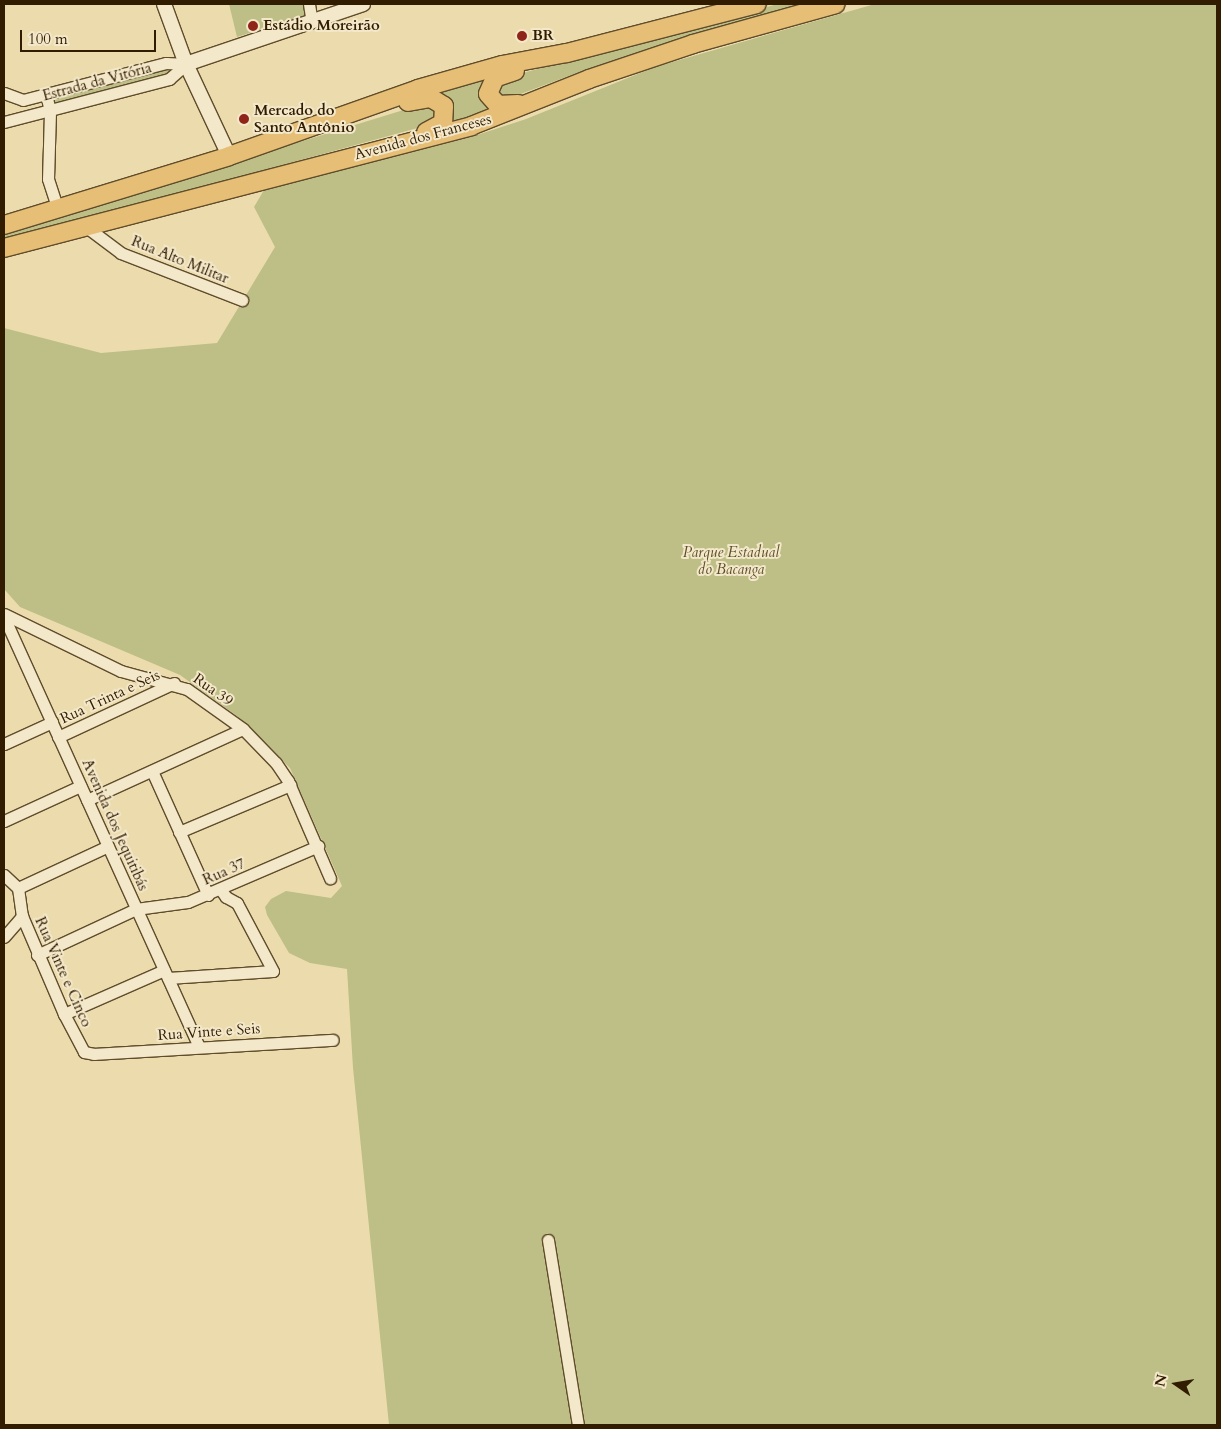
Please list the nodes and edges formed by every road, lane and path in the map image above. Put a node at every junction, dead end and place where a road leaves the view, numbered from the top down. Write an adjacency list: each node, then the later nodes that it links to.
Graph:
1 (164, 4): 8 (street)
2 (309, 4): 6 (street)
3 (363, 4): 6 (street, Estrada da Vitória)
4 (757, 4): 7 (main road)
5 (836, 4): 9 (main road, Avenida dos Franceses)
6 (312, 22): 8 (street, Estrada da Vitória)
7 (567, 54): 9 (main road); 14 (main road)
8 (186, 64): 11 (street); 12 (street, Estrada da Vitória); 15 (street)
9 (589, 79): 16 (main road, Avenida dos Franceses)
10 (4, 93): 11 (street)
11 (46, 94): 12 (street)
12 (50, 112): 13 (street, Estrada da Vitória); 17 (street)
13 (4, 122)
14 (326, 123): 15 (main road); 16 (main road)
15 (229, 156): 17 (main road)
16 (328, 162): 19 (main road, Avenida dos Franceses)
17 (58, 210): 18 (main road)
18 (6, 222)
19 (85, 226): 20 (main road, Avenida dos Franceses); 21 (street, Rua Alto Militar)
20 (4, 248)
21 (242, 300)
22 (4, 616): 23 (street, Rua 39); 24 (street, Avenida dos Jequitibás)
23 (174, 683): 25 (street, Rua 39); 26 (street, Rua Trinta e Seis)
24 (52, 722): 26 (street, Avenida dos Jequitibás); 27 (street)
25 (242, 729): 28 (street); 29 (street, Rua 39)
26 (58, 737): 30 (street, Avenida dos Jequitibás)
27 (4, 744)
28 (152, 771): 31 (street); 33 (street)
29 (290, 785): 33 (street); 35 (street, Rua 39)
30 (80, 786): 31 (street, Avenida dos Jequitibás); 32 (street)
31 (87, 800): 34 (street, Avenida dos Jequitibás)
32 (4, 821)
33 (179, 832): 40 (street)
34 (108, 846): 38 (street); 41 (street, Avenida dos Jequitibás)
35 (318, 846): 37 (street, Rua 39); 39 (street, Rua 37)
36 (4, 875): 38 (street)
37 (330, 878)
38 (18, 888): 42 (street, Rua Vinte e Cinco)
39 (221, 890): 40 (street, Rua 37); 45 (street)
40 (208, 895): 41 (street, Rua 37)
41 (136, 909): 44 (street, Rua 37); 45 (street, Avenida dos Jequitibás)
42 (22, 916): 43 (street); 44 (street, Rua Vinte e Cinco)
43 (4, 937)
44 (38, 955): 46 (street, Rua Vinte e Cinco)
45 (166, 974): 46 (street); 48 (street, Avenida dos Jequitibás)
46 (64, 1014): 49 (street, Rua Vinte e Cinco)
47 (332, 1040): 48 (street, Rua Vinte e Seis)
48 (199, 1046): 49 (street, Rua Vinte e Seis)
49 (88, 1054)
50 (548, 1240): 51 (street)
51 (578, 1425)

